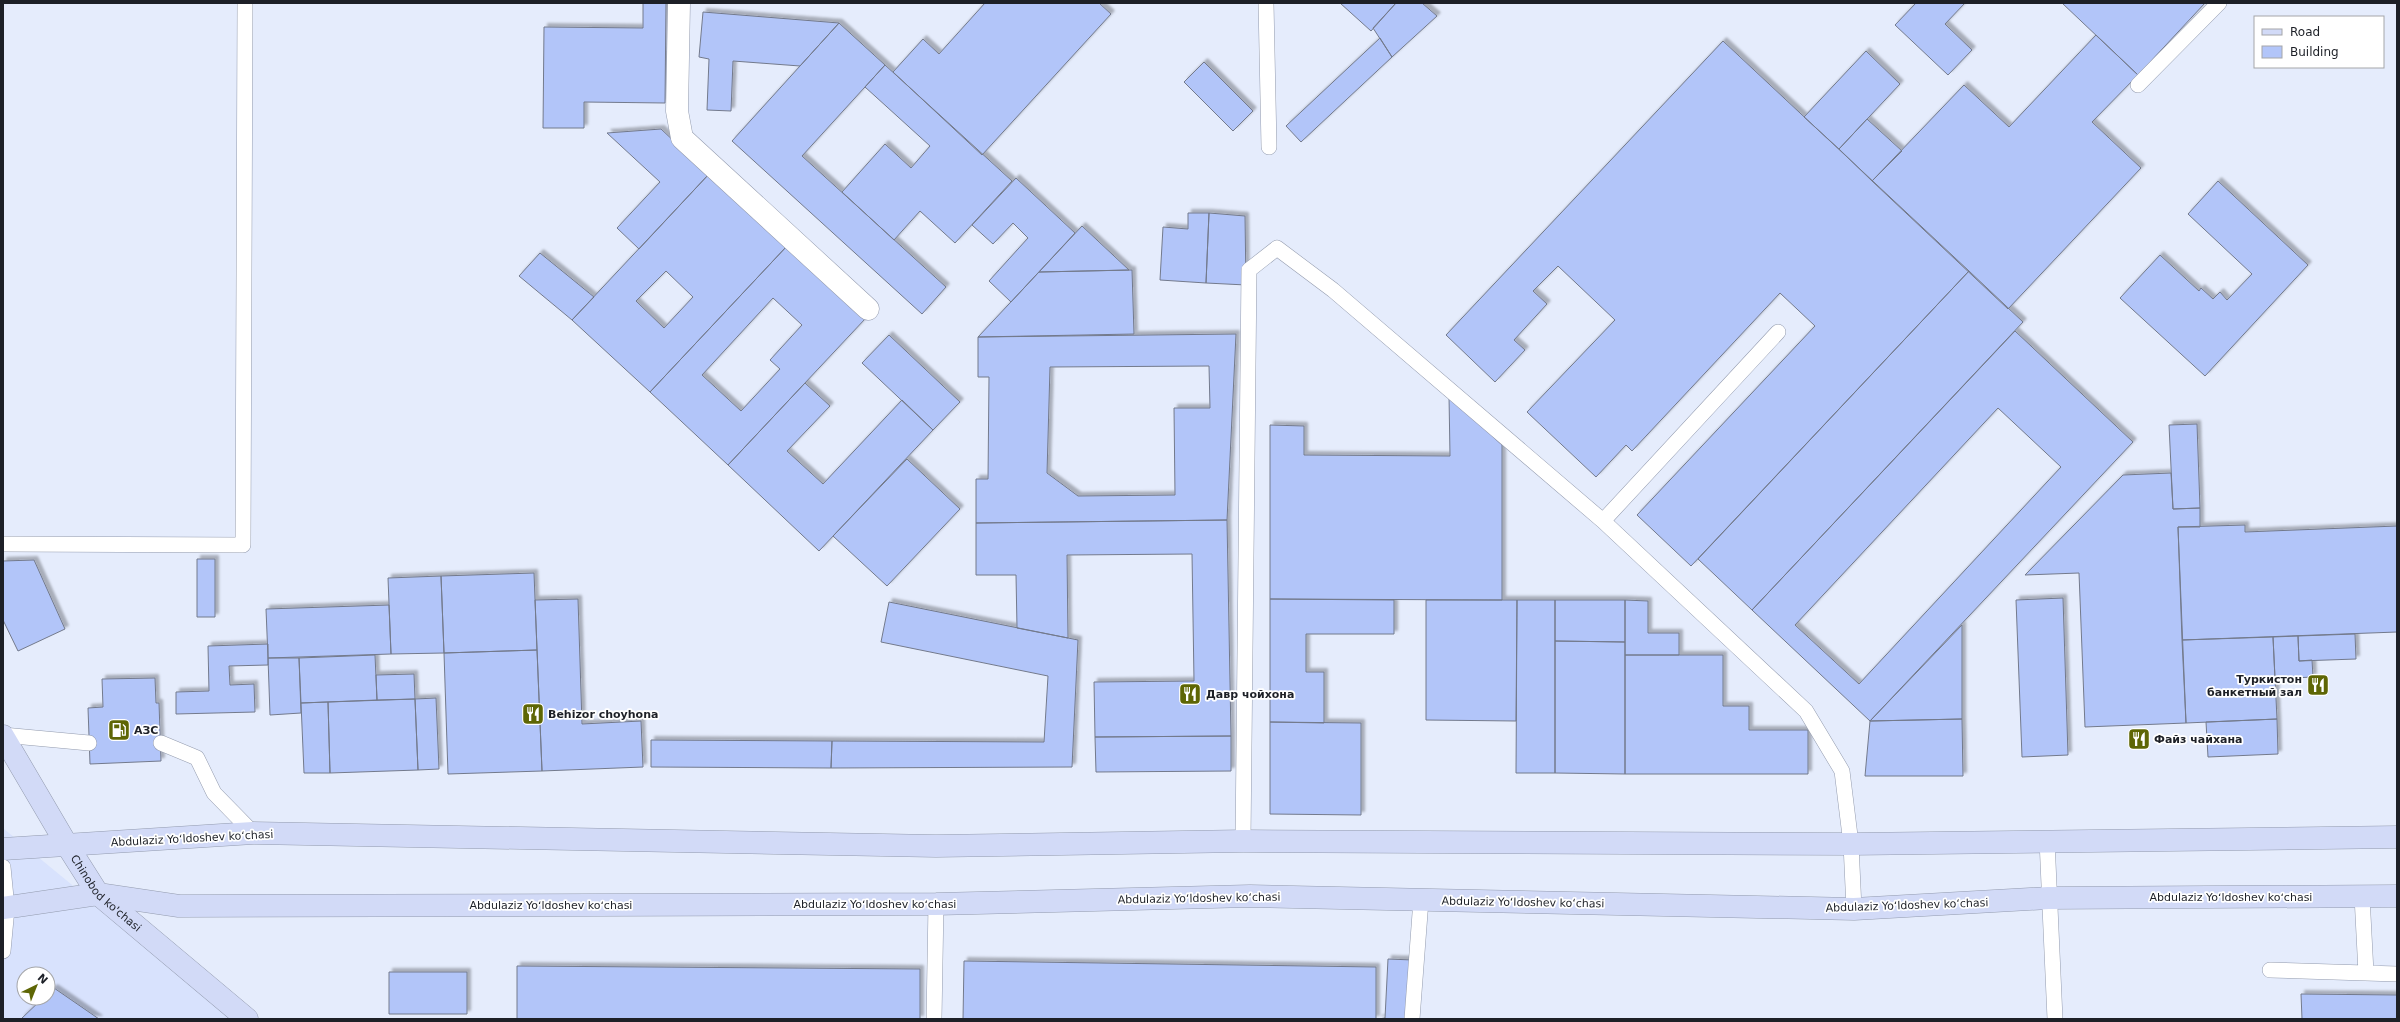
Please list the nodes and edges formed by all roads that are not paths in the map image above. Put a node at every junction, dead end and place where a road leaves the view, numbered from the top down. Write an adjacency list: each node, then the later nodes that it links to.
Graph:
1 (245, 3): 10 (lane)
2 (679, 3): 7 (street)
3 (1266, 3): 6 (lane)
4 (2219, 3): 5 (lane)
5 (2138, 85)
6 (1269, 147)
7 (868, 309)
8 (1778, 332): 9 (lane)
9 (1603, 521): 17 (lane); 18 (lane)
10 (3, 544)
11 (3, 735): 12 (lane); 19 (main road, Chinobod ko'chasi)
12 (90, 743)
13 (161, 743): 14 (lane)
14 (253, 833): 17 (main road, Abdulaziz Yoʻldoshev koʻchasi); 19 (main road, Abdulaziz Yoʻldoshev koʻchasi)
15 (2397, 837): 16 (main road, Abdulaziz Yoʻldoshev koʻchasi)
16 (2047, 840): 18 (main road, Abdulaziz Yoʻldoshev koʻchasi); 25 (lane)
17 (1243, 841): 18 (main road, Abdulaziz Yoʻldoshev koʻchasi)
18 (1851, 844): 29 (lane)
19 (67, 845): 20 (main road, Abdulaziz Yoʻldoshev koʻchasi); 22 (main road, Chinobod ko'chasi)
20 (3, 849)
21 (3, 867): 28 (lane)
22 (98, 894): 27 (main road, Abdulaziz Yoʻldoshev koʻchasi); 28 (main road, Abdulaziz Yoʻldoshev koʻchasi); 34 (main road, Chinobod ko'chasi)
23 (2362, 896): 24 (main road, Abdulaziz Yoʻldoshev koʻchasi); 25 (main road, Abdulaziz Yoʻldoshev koʻchasi); 32 (lane)
24 (2397, 896)
25 (2048, 898): 29 (main road, Abdulaziz Yoʻldoshev koʻchasi); 37 (lane)
26 (1421, 900): 27 (main road, Abdulaziz Yoʻldoshev koʻchasi); 29 (main road, Abdulaziz Yoʻldoshev koʻchasi); 36 (lane)
27 (936, 904): 35 (lane)
28 (5, 908): 30 (lane)
29 (1854, 910)
30 (3, 952)
31 (2270, 970): 32 (lane)
32 (2366, 972): 33 (lane)
33 (2397, 974)
34 (247, 1019)
35 (934, 1019)
36 (1412, 1019)
37 (2055, 1019)

